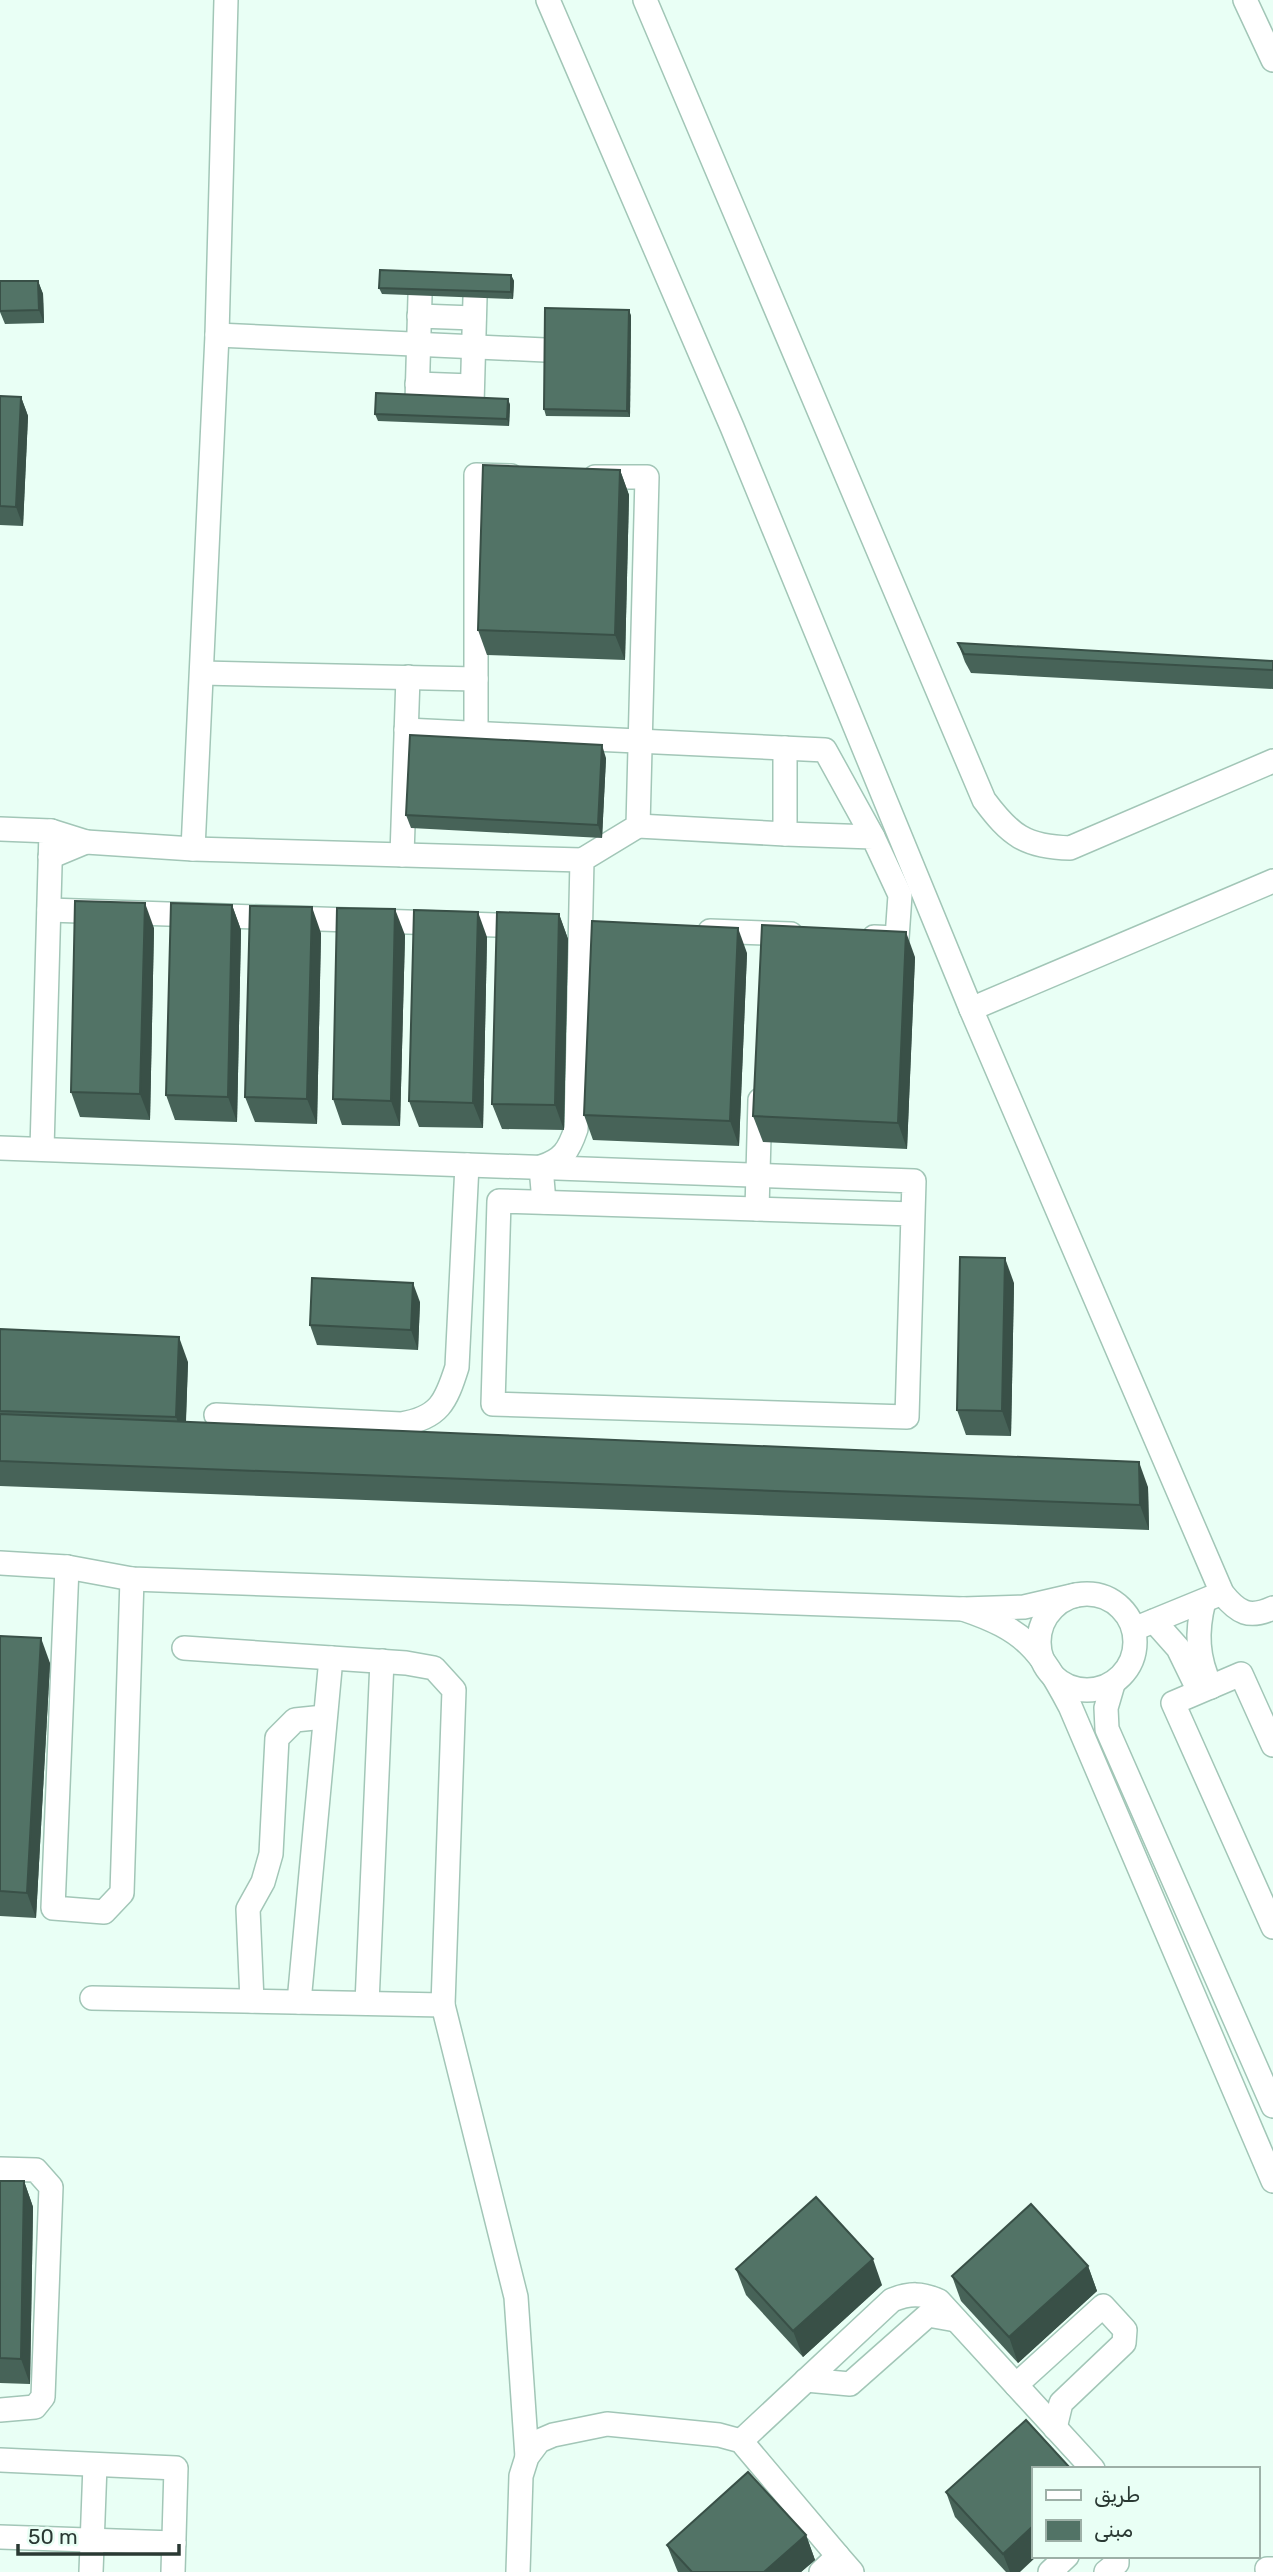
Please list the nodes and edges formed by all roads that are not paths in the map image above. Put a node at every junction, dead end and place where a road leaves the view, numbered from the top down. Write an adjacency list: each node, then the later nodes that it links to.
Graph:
1 (226, 0): 6 (lane)
2 (548, 0): 39 (lane)
3 (645, 0): 19 (lane)
4 (1245, 0): 5 (lane)
5 (1273, 60)
6 (217, 335): 7 (lane); 12 (lane)
7 (419, 344): 8 (lane); 8 (lane); 8 (lane)
8 (473, 347): 9 (lane)
9 (545, 350)
10 (528, 476): 14 (lane)
11 (568, 476): 17 (lane)
12 (202, 673): 13 (lane); 26 (lane)
13 (408, 677): 14 (lane); 15 (lane)
14 (476, 678): 16 (lane)
15 (406, 730): 16 (lane); 27 (lane)
16 (476, 734): 17 (lane)
17 (640, 741): 18 (lane); 20 (lane)
18 (785, 748): 23 (lane); 24 (lane)
19 (1273, 761)
20 (638, 826): 23 (lane); 29 (lane)
21 (0, 829): 22 (lane)
22 (51, 831): 25 (lane); 28 (lane)
23 (785, 834): 24 (lane)
24 (873, 837): 37 (lane)
25 (86, 842): 26 (lane); 28 (lane)
26 (193, 849): 27 (lane)
27 (402, 855): 29 (lane)
28 (50, 857): 31 (lane)
29 (582, 860): 32 (lane)
30 (1273, 881): 39 (lane)
31 (49, 910): 32 (lane); 42 (lane)
32 (582, 927): 33 (lane); 44 (lane)
33 (608, 928)
34 (686, 931): 35 (lane)
35 (764, 933): 36 (lane); 38 (lane)
36 (818, 935)
37 (858, 936)
38 (764, 960)
39 (971, 1009): 54 (lane)
40 (760, 1081): 45 (lane)
41 (0, 1148): 42 (lane)
42 (42, 1149): 43 (lane)
43 (467, 1165): 44 (lane); 49 (lane)
44 (541, 1167): 45 (lane); 46 (lane)
45 (757, 1175): 47 (lane); 48 (lane)
46 (544, 1202): 47 (lane); 48 (lane)
47 (757, 1209): 48 (lane)
48 (913, 1214)
49 (216, 1415)
50 (0, 1563): 51 (lane)
51 (67, 1567): 52 (lane); 52 (lane)
52 (132, 1579): 55 (lane)
53 (1076, 1595): 55 (lane); 57 (lane); 61 (lane)
54 (1213, 1597): 56 (lane); 57 (lane); 63 (lane)
55 (963, 1608): 61 (lane)
56 (1273, 1608)
57 (1144, 1625): 62 (lane); 63 (lane)
58 (184, 1648): 59 (lane)
59 (331, 1658): 60 (lane); 64 (lane)
60 (382, 1661): 70 (lane); 71 (lane)
61 (1046, 1668): 62 (lane); 74 (lane)
62 (1113, 1684): 72 (lane)
63 (1205, 1690): 65 (lane); 66 (lane)
64 (324, 1717): 68 (lane); 69 (lane)
65 (1273, 1745)
66 (1273, 1927)
67 (92, 1997): 68 (lane)
68 (253, 2001): 69 (lane)
69 (299, 2002): 70 (lane)
70 (367, 2003): 71 (lane)
71 (443, 2005): 81 (lane)
72 (1273, 2106)
73 (0, 2169): 78 (lane)
74 (1273, 2181)
75 (956, 2320): 76 (lane); 76 (lane); 77 (lane)
76 (806, 2380): 80 (lane)
77 (1016, 2385): 79 (lane); 79 (lane)
78 (0, 2410)
79 (1055, 2428): 84 (lane)
80 (741, 2441): 81 (lane); 90 (lane)
81 (527, 2457): 93 (lane)
82 (0, 2460): 83 (lane)
83 (95, 2465): 86 (lane); 87 (lane)
84 (1091, 2467)
85 (0, 2537): 86 (lane)
86 (92, 2540): 87 (lane); 91 (lane)
87 (174, 2543): 92 (lane)
88 (1065, 2558): 94 (lane)
89 (1117, 2558): 95 (lane)
90 (837, 2567)
91 (91, 2572)
92 (173, 2572)
93 (518, 2572)
94 (1050, 2572)
95 (1106, 2572)

